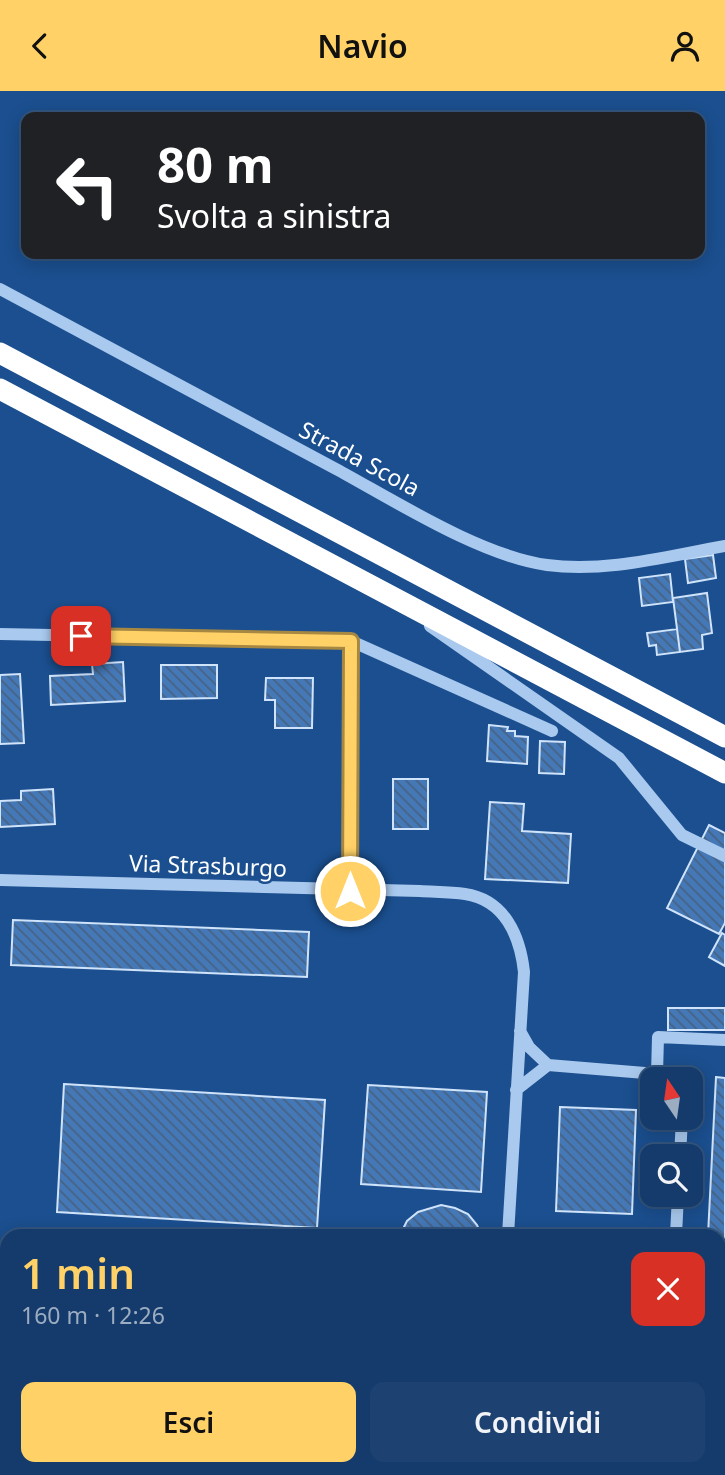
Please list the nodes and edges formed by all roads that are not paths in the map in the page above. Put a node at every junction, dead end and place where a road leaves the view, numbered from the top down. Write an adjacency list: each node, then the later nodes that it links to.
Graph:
1 (0, 289): 4 (street, Strada Scola)
2 (0, 353): 9 (highway)
3 (0, 389): 5 (highway)
4 (725, 546)
5 (373, 586): 10 (highway); 11 (street)
6 (0, 634): 7 (street)
7 (351, 641): 8 (street); 13 (street)
8 (552, 731)
9 (725, 735)
10 (725, 773)
11 (725, 856)
12 (0, 880): 13 (street, Via Strasburgo)
13 (350, 891): 14 (street, Via Strasburgo)
14 (520, 1031): 16 (street); 19 (street, Via Strasburgo)
15 (725, 1040): 17 (street)
16 (548, 1065): 18 (street); 19 (street)
17 (661, 1067)
18 (640, 1075)
19 (516, 1090): 21 (street, Via Strasburgo)
20 (677, 1207): 22 (street)
21 (508, 1229)
22 (676, 1229)

